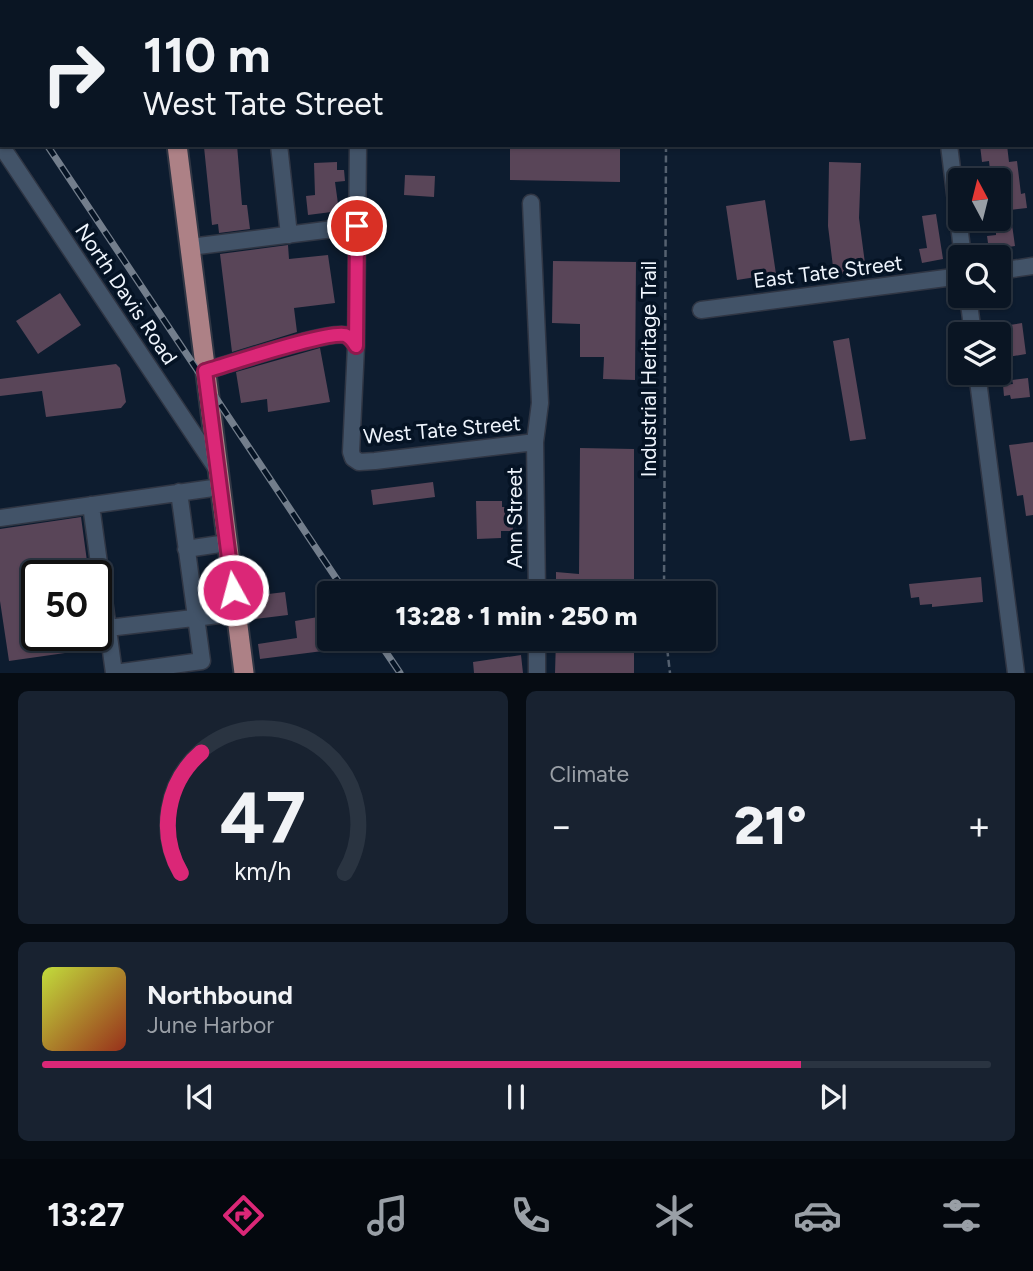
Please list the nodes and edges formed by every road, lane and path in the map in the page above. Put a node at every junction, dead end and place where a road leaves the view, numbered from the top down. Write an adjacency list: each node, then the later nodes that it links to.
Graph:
1 (2, 147): 20 (street, North Davis Road)
2 (177, 147): 11 (main road)
3 (279, 147): 9 (street)
4 (358, 147): 8 (street)
5 (666, 147): 28 (path, Industrial Heritage Trail)
6 (949, 147): 10 (street)
7 (531, 203): 19 (street, Ann Street)
8 (357, 226): 9 (street); 16 (street)
9 (289, 235): 11 (street)
10 (962, 245)
11 (190, 247): 17 (main road)
12 (1033, 266): 13 (street)
13 (1011, 269)
14 (948, 278): 15 (street, East Tate Street)
15 (701, 310)
16 (356, 346): 17 (street); 19 (street, West Tate Street)
17 (205, 371): 20 (main road)
18 (979, 385): 40 (street)
19 (535, 442): 27 (street, Ann Street)
20 (218, 478): 21 (street); 24 (main road)
21 (179, 492): 22 (street); 25 (street)
22 (92, 505): 23 (street); 26 (street)
23 (0, 518)
24 (227, 543): 25 (street); 29 (main road)
25 (187, 549): 30 (street)
26 (99, 560)
27 (537, 581)
28 (664, 581)
29 (236, 613): 30 (street); 37 (main road)
30 (196, 617): 31 (street); 35 (street)
31 (112, 628)
32 (112, 651): 36 (street)
33 (537, 651): 38 (street)
34 (667, 651): 39 (path)
35 (203, 667): 36 (street)
36 (115, 673)
37 (244, 673)
38 (537, 673)
39 (670, 673)
40 (1016, 673)

